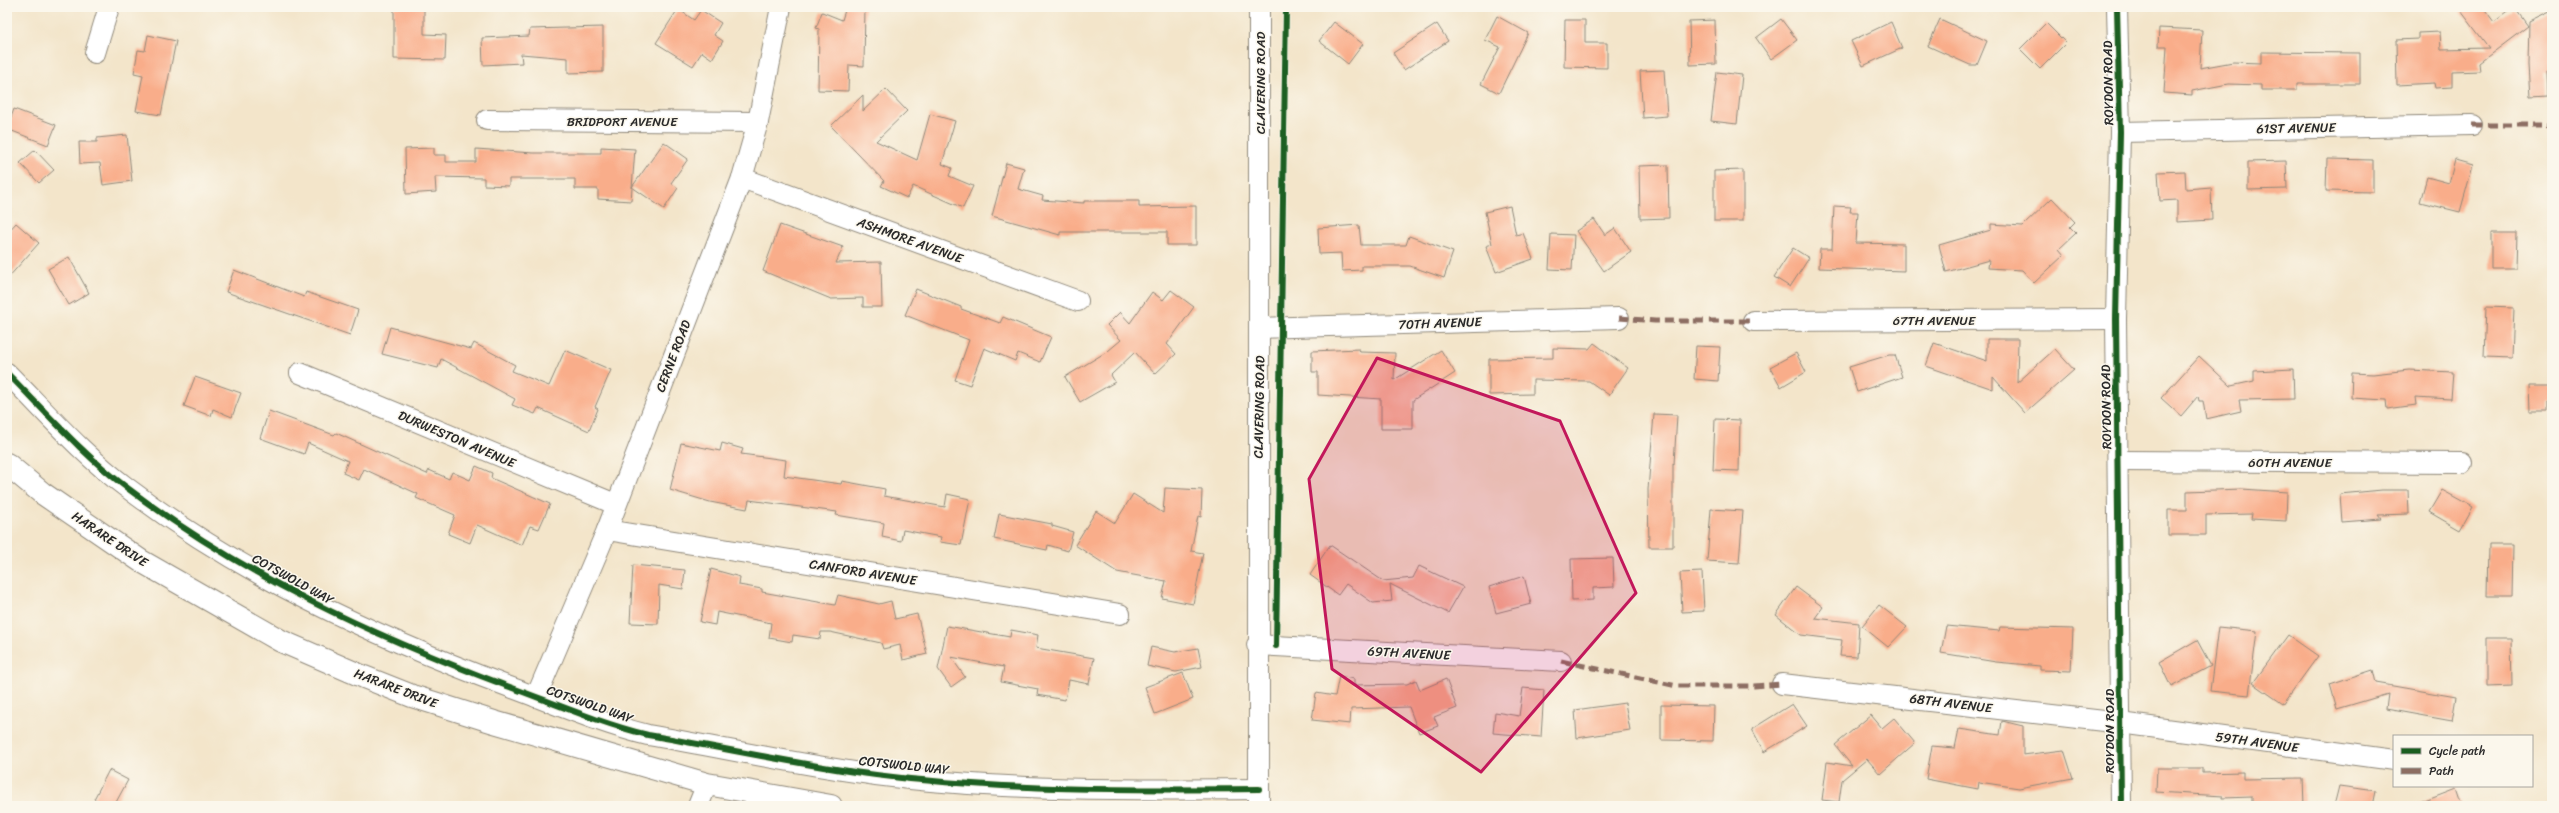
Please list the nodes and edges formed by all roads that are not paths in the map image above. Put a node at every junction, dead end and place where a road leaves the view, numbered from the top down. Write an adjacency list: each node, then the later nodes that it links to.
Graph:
1 (109, 7): 5 (street)
2 (781, 7): 7 (street, CERNE ROAD)
3 (1260, 7): 15 (street, CLAVERING ROAD)
4 (2117, 7): 9 (street, ROYDON ROAD)
5 (95, 53)
6 (487, 120): 7 (street, BRIDPORT AVENUE)
7 (758, 122): 10 (street, CERNE ROAD)
8 (2472, 125): 9 (street, 61ST AVENUE)
9 (2120, 132): 13 (street, ROYDON ROAD)
10 (742, 178): 11 (street, ASHMORE AVENUE); 21 (street, CERNE ROAD)
11 (1078, 301)
12 (1619, 318): 15 (street, 70TH AVENUE)
13 (2116, 319): 14 (street, 67TH AVENUE); 18 (street, ROYDON ROAD)
14 (1753, 321)
15 (1260, 328): 24 (street, CLAVERING ROAD)
16 (7, 373): 27 (street, COTSWOLD WAY)
17 (300, 373): 21 (street, DURWESTON AVENUE)
18 (2118, 462): 19 (street, 60TH AVENUE); 28 (street, ROYDON ROAD)
19 (2462, 463)
20 (7, 464): 30 (main road, HARARE DRIVE)
21 (615, 504): 22 (street, CERNE ROAD)
22 (607, 530): 23 (street, CANFORD AVENUE); 27 (street, CERNE ROAD)
23 (1120, 614)
24 (1257, 645): 25 (street, 69TH AVENUE); 31 (street, CLAVERING ROAD)
25 (1561, 661)
26 (1782, 684): 28 (street, 68TH AVENUE)
27 (536, 697): 31 (street, COTSWOLD WAY)
28 (2121, 723): 29 (street, 59TH AVENUE); 34 (street, ROYDON ROAD)
29 (2393, 760)
30 (707, 784): 32 (street); 33 (main road, HARARE DRIVE)
31 (1259, 798)
32 (698, 806)
33 (830, 806)
34 (2121, 806)

